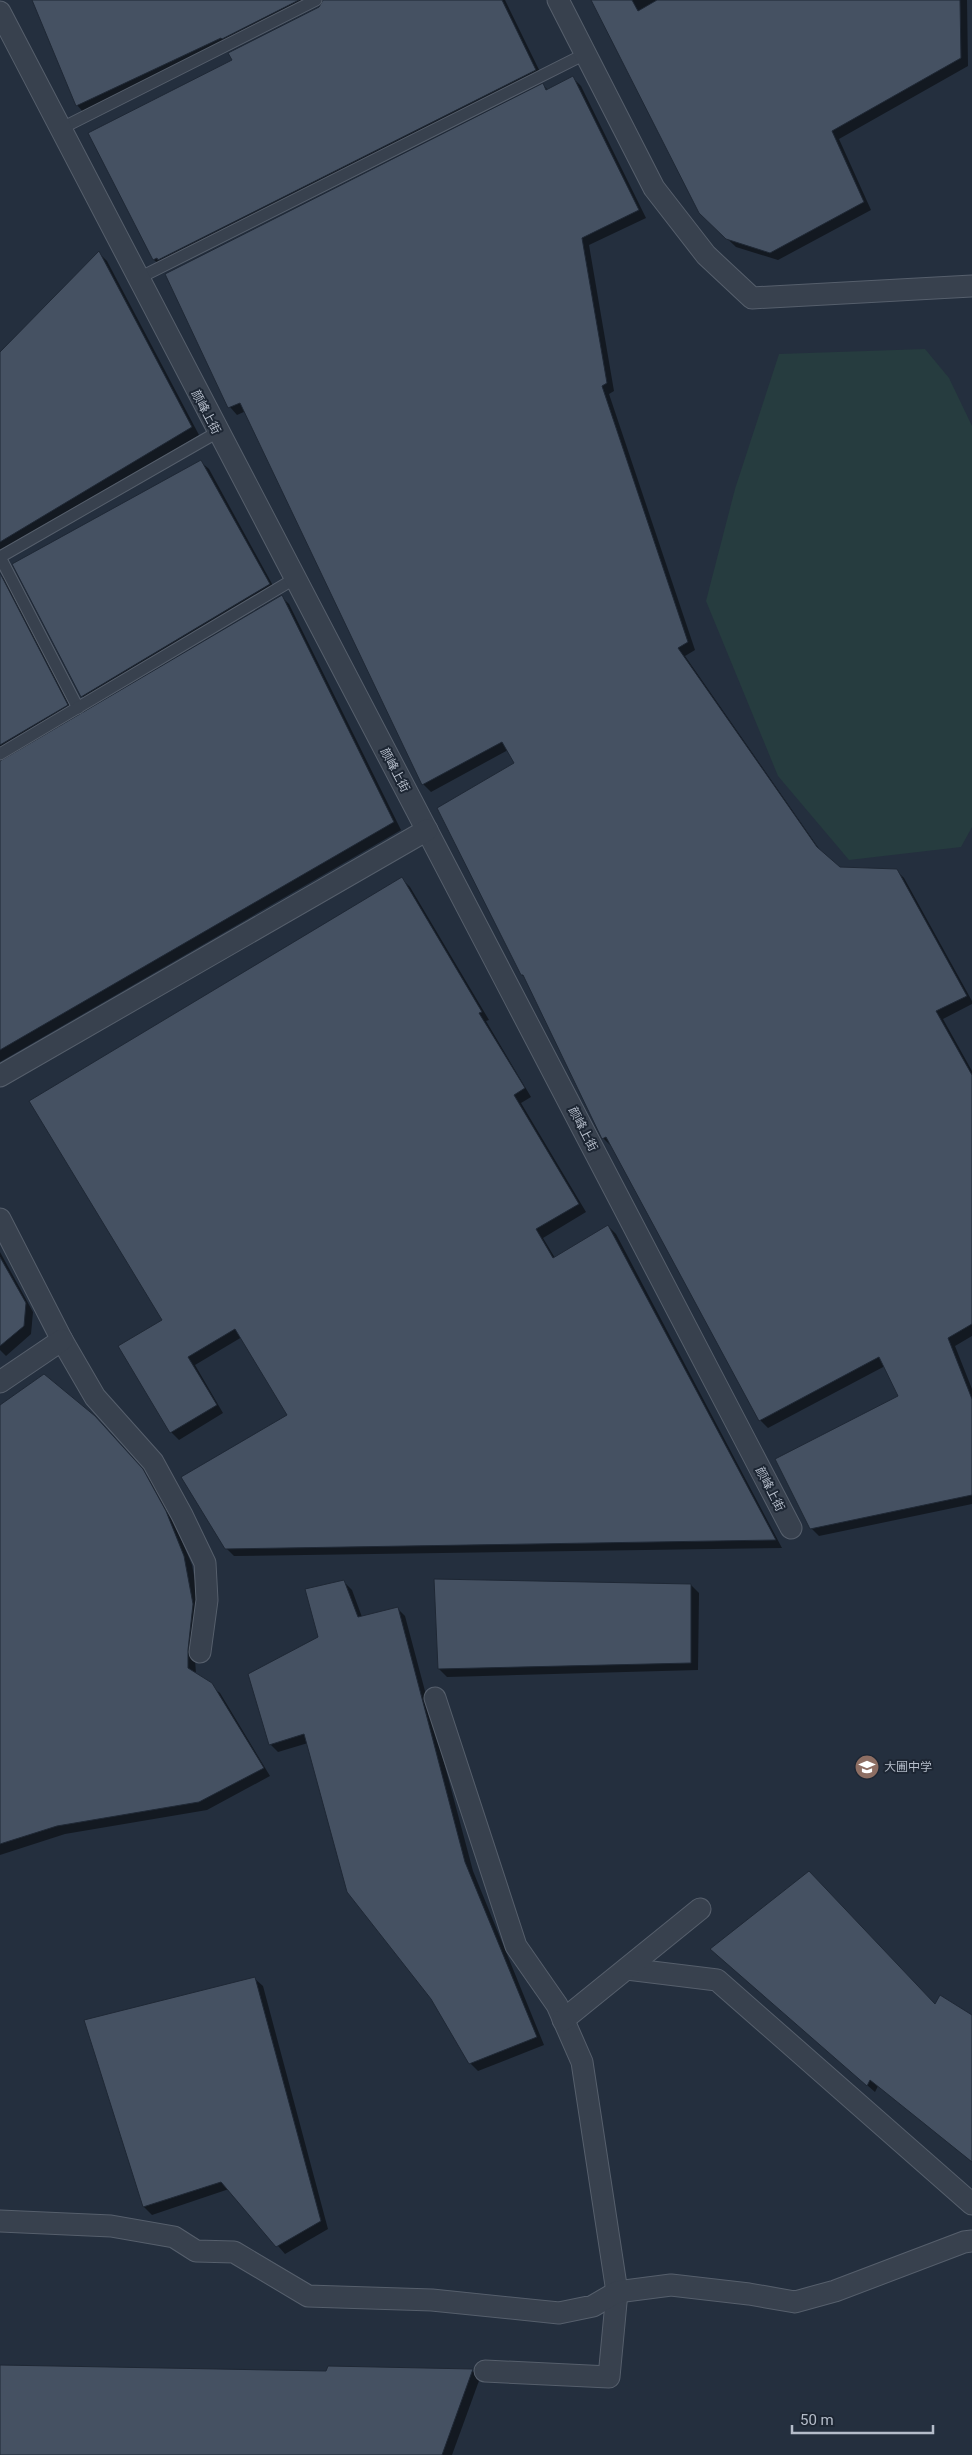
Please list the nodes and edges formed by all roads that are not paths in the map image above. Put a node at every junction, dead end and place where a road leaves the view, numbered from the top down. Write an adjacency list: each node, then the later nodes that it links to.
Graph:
1 (316, 0): 5 (lane)
2 (558, 0): 4 (street)
3 (0, 12): 5 (street, 颜峰上街)
4 (585, 54): 6 (lane); 7 (street)
5 (60, 129): 6 (street, 颜峰上街)
6 (137, 279): 8 (street, 颜峰上街)
7 (972, 286)
8 (216, 433): 9 (street, 颜峰上街); 10 (lane)
9 (294, 579): 10 (lane); 12 (street, 颜峰上街)
10 (78, 708): 11 (lane)
11 (0, 754)
12 (427, 830): 13 (street); 17 (street, 颜峰上街)
13 (0, 1076)
14 (0, 1219): 15 (street)
15 (62, 1340): 16 (street); 18 (street)
16 (0, 1382)
17 (790, 1528)
18 (200, 1652)
19 (435, 1698): 22 (street)
20 (700, 1909): 21 (street)
21 (627, 1969): 22 (street); 23 (street)
22 (563, 2020): 26 (street)
23 (972, 2204)
24 (0, 2220): 26 (street)
25 (972, 2241): 26 (street)
26 (617, 2292): 27 (street)
27 (485, 2371)

